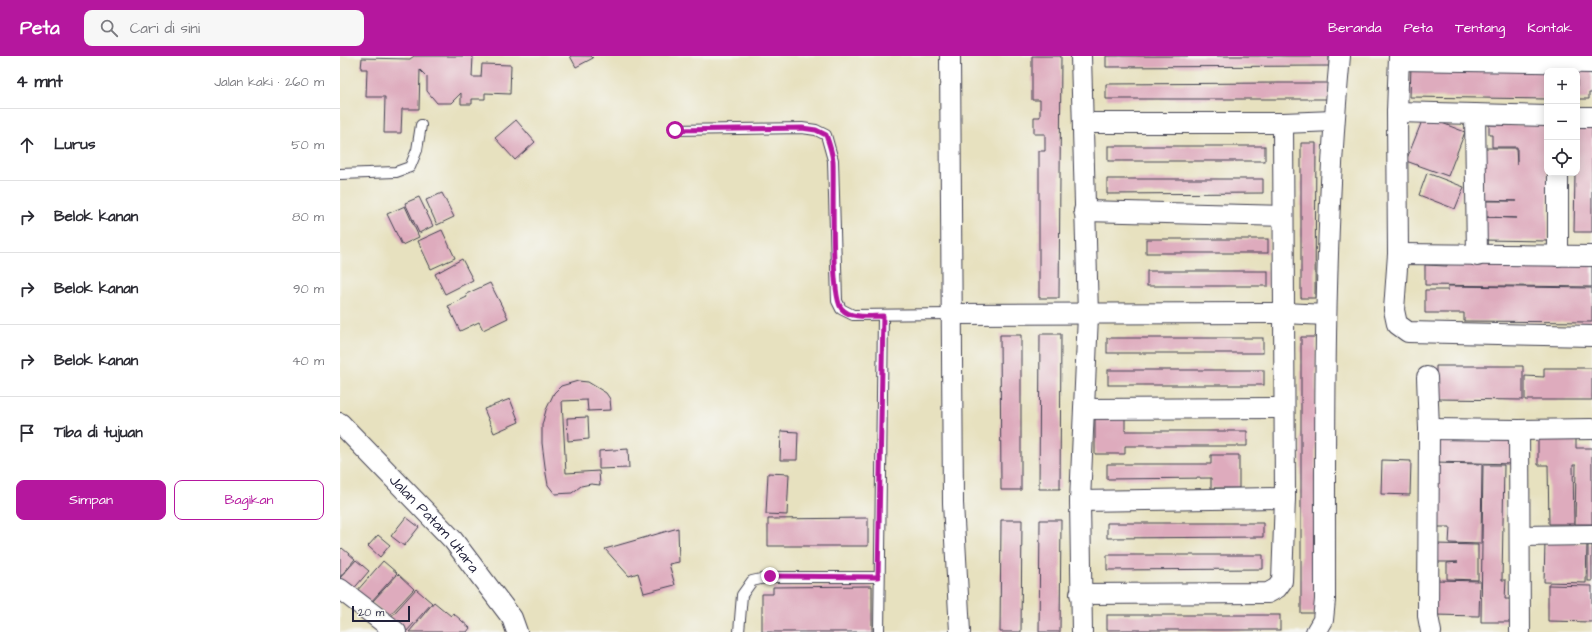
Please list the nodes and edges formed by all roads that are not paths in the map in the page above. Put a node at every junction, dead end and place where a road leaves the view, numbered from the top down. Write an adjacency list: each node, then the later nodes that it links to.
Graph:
1 (950, 56): 27 (street)
2 (1081, 56): 14 (street)
3 (1340, 56): 13 (street)
4 (1399, 58): 5 (street); 8 (street)
5 (1494, 58): 6 (street)
6 (1572, 59): 7 (street)
7 (1592, 63)
8 (1397, 112): 9 (street); 22 (street)
9 (1475, 114): 10 (street); 23 (street)
10 (1544, 116)
11 (1580, 117): 12 (street)
12 (1592, 117)
13 (1334, 121): 15 (street); 29 (street)
14 (1083, 123): 15 (street); 20 (street)
15 (1282, 123): 21 (street)
16 (421, 125): 18 (lane)
17 (675, 130): 30 (lane)
18 (340, 174)
19 (1558, 176): 24 (street)
20 (1084, 211): 21 (street); 28 (street)
21 (1283, 216): 26 (street)
22 (1398, 254): 23 (street); 31 (street)
23 (1477, 256): 24 (street)
24 (1558, 256): 25 (street)
25 (1592, 256)
26 (1284, 313): 28 (street); 29 (street); 33 (street)
27 (950, 314): 28 (street); 30 (lane); 50 (street)
28 (1088, 315): 34 (street)
29 (1326, 315): 52 (street)
30 (883, 316): 43 (lane)
31 (1592, 336)
32 (1427, 377): 37 (street)
33 (1283, 408): 34 (street); 39 (street)
34 (1084, 409): 40 (street)
35 (340, 423): 47 (street, Jalan Patam Utara)
36 (1592, 428): 38 (street)
37 (1429, 429): 38 (street); 53 (street)
38 (1519, 430): 42 (street)
39 (1285, 498): 40 (street); 45 (street)
40 (1080, 502): 45 (street)
41 (1592, 535): 42 (street)
42 (1520, 536): 54 (street)
43 (878, 577): 48 (lane); 49 (lane)
44 (340, 589): 46 (street)
45 (1080, 594): 51 (street)
46 (396, 632)
47 (517, 632)
48 (739, 632)
49 (879, 632)
50 (960, 632)
51 (1082, 632)
52 (1316, 632)
53 (1431, 632)
54 (1520, 632)

